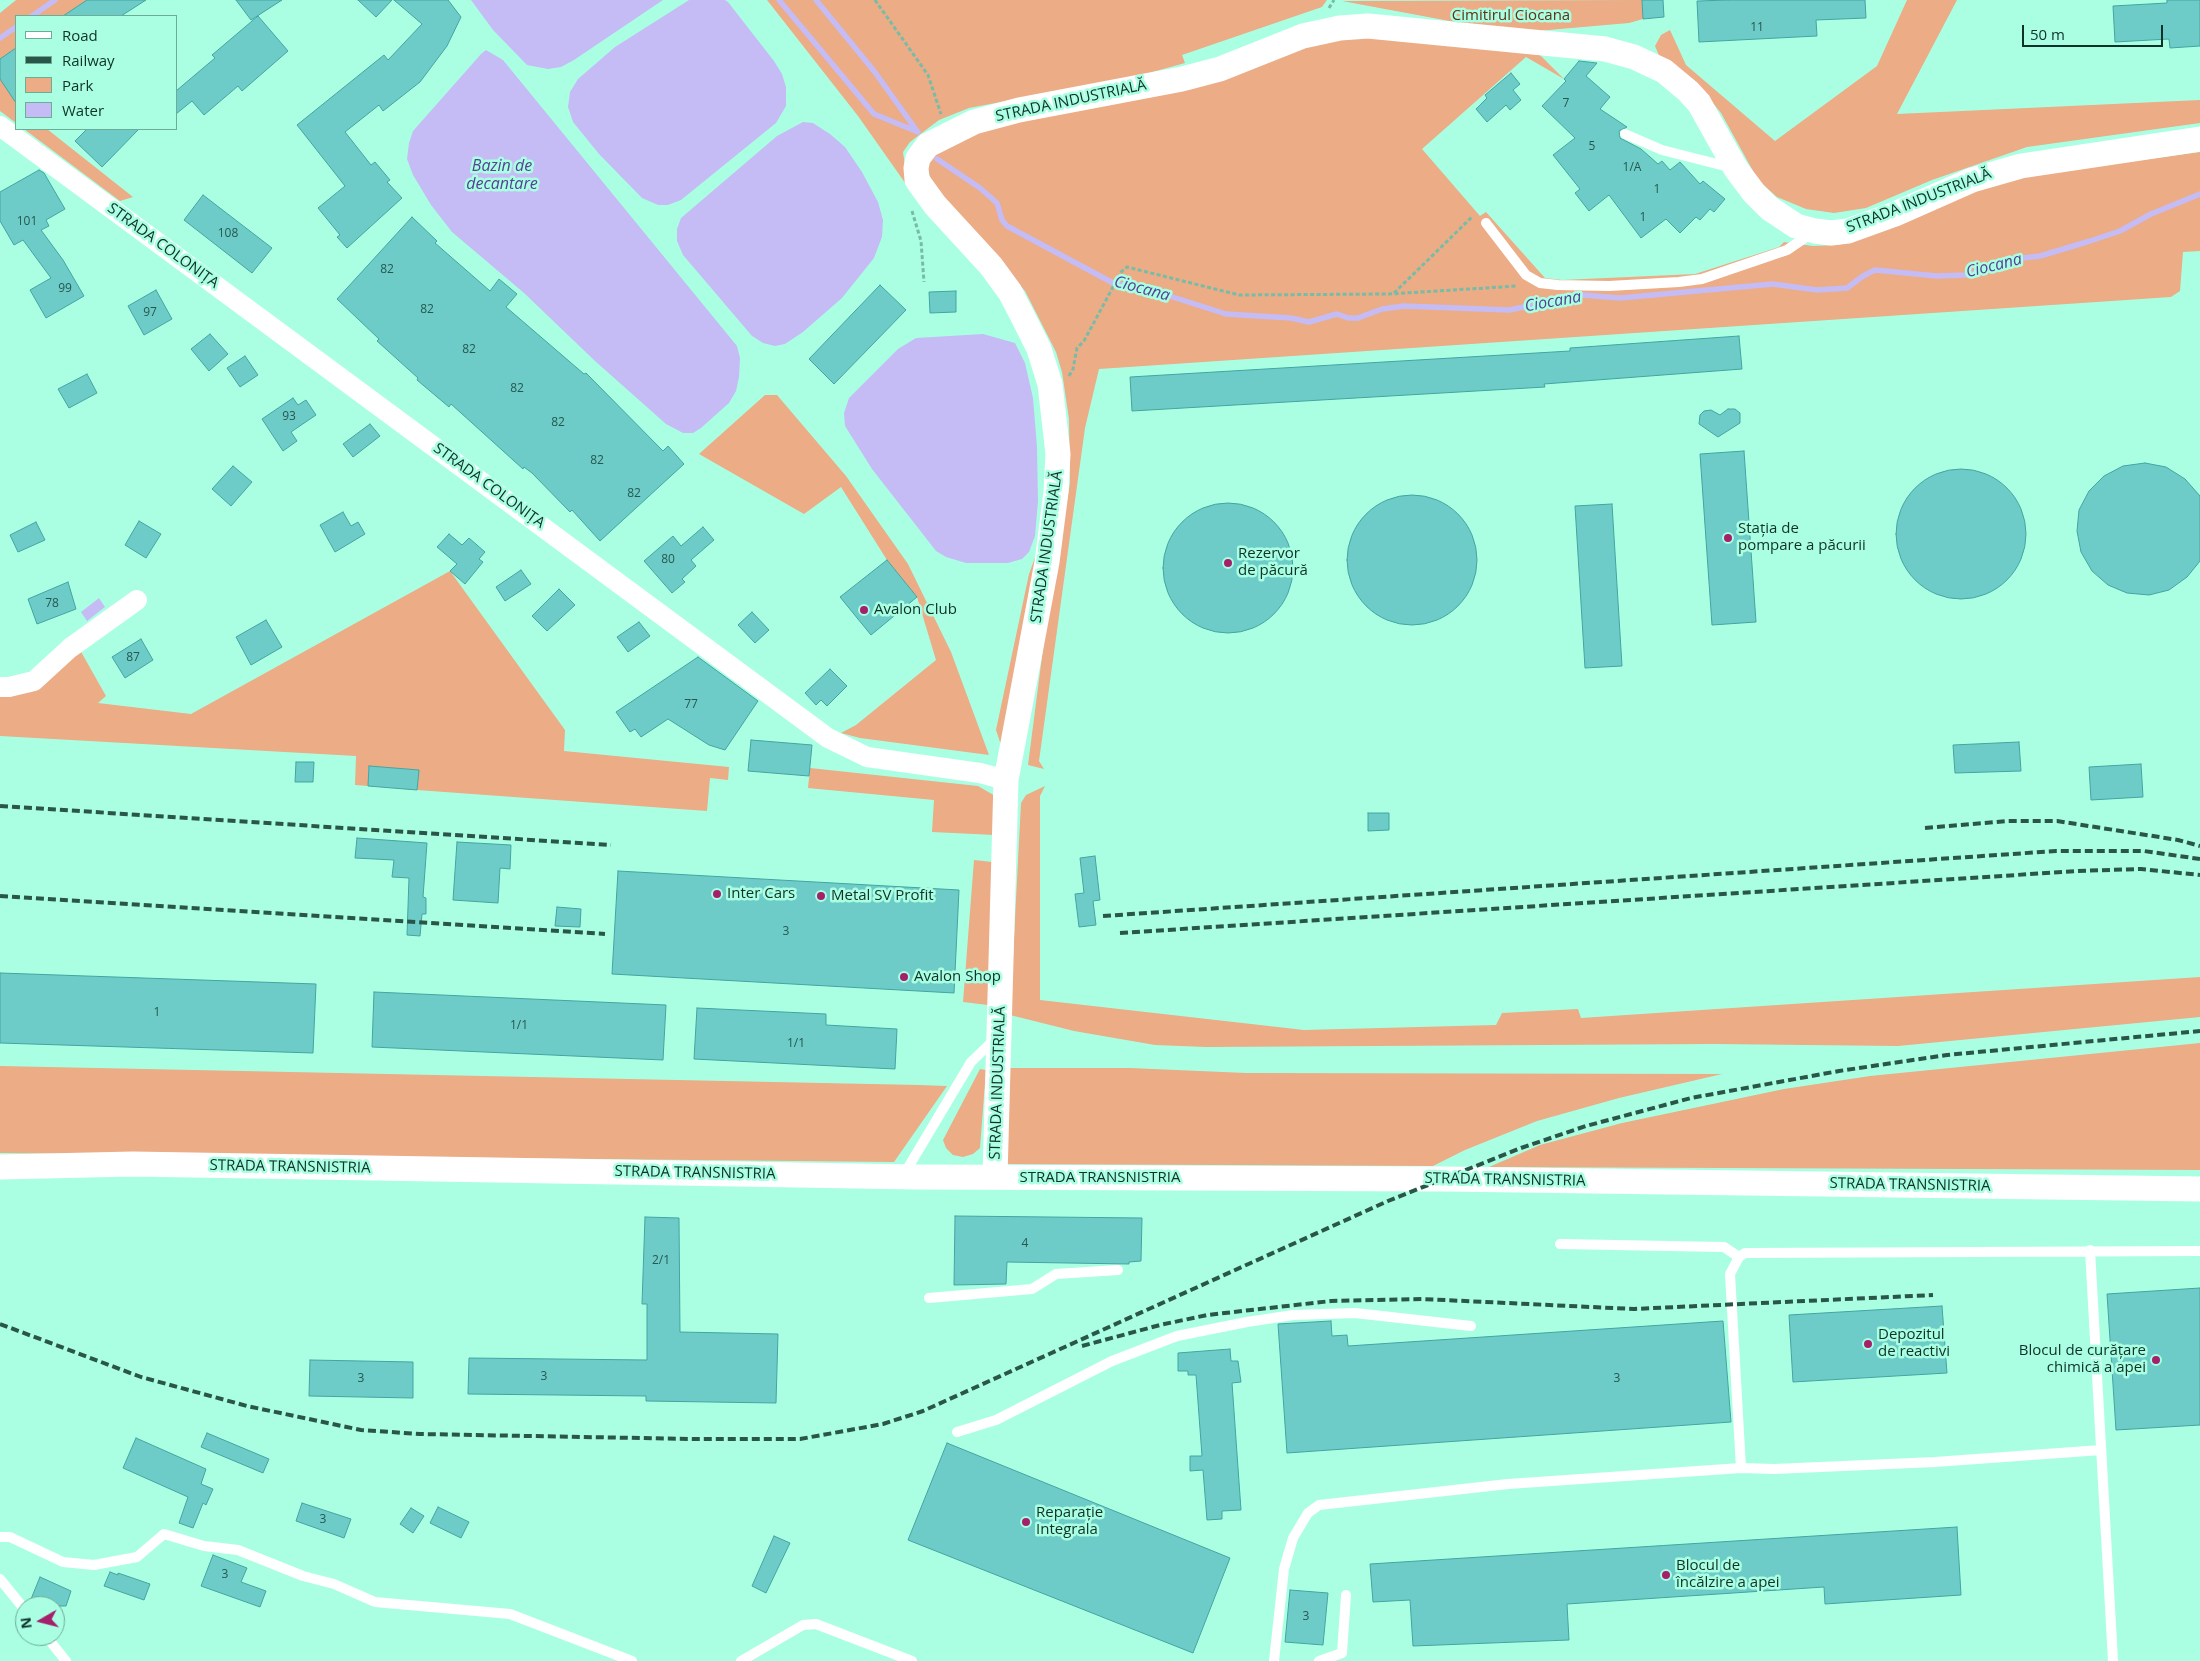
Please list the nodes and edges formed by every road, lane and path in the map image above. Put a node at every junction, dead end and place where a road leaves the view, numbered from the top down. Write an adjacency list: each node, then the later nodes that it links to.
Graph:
1 (875, 0): 3 (path)
2 (0, 126): 16 (street, STRADA COLONIȚA)
3 (948, 134): 6 (street, STRADA INDUSTRIALĂ); 13 (street, STRADA INDUSTRIALĂ)
4 (1625, 134): 6 (lane)
5 (2200, 139): 9 (street, STRADA INDUSTRIALĂ)
6 (1736, 169): 9 (street, STRADA INDUSTRIALĂ)
7 (911, 208): 10 (path)
8 (1486, 223): 11 (lane); 12 (path)
9 (1814, 231): 11 (lane)
10 (924, 282)
11 (1540, 283): 12 (path)
12 (1393, 294): 13 (path)
13 (1051, 392): 16 (street, STRADA INDUSTRIALĂ)
14 (137, 600): 15 (street)
15 (0, 687)
16 (1006, 780): 17 (street, STRADA INDUSTRIALĂ)
17 (999, 1035): 19 (lane); 20 (street, STRADA INDUSTRIALĂ)
18 (0, 1167): 19 (street, STRADA TRANSNISTRIA)
19 (903, 1177): 20 (street, STRADA TRANSNISTRIA)
20 (995, 1177): 21 (street, STRADA TRANSNISTRIA)
21 (2200, 1189)
22 (1560, 1244): 25 (lane)
23 (2090, 1250): 24 (lane); 25 (lane); 30 (lane)
24 (2200, 1251)
25 (1739, 1257): 31 (lane)
26 (1118, 1270): 27 (lane)
27 (929, 1298)
28 (1472, 1326): 29 (lane)
29 (957, 1432)
30 (2100, 1450): 31 (lane); 43 (lane)
31 (1741, 1468): 41 (lane)
32 (0, 1537): 38 (lane)
33 (0, 1579): 35 (lane)
34 (1346, 1595): 42 (lane)
35 (15, 1598)
36 (54, 1646): 37 (lane)
37 (66, 1661)
38 (632, 1661)
39 (741, 1661): 40 (lane)
40 (912, 1661)
41 (1274, 1661)
42 (1320, 1661)
43 (2113, 1661)

